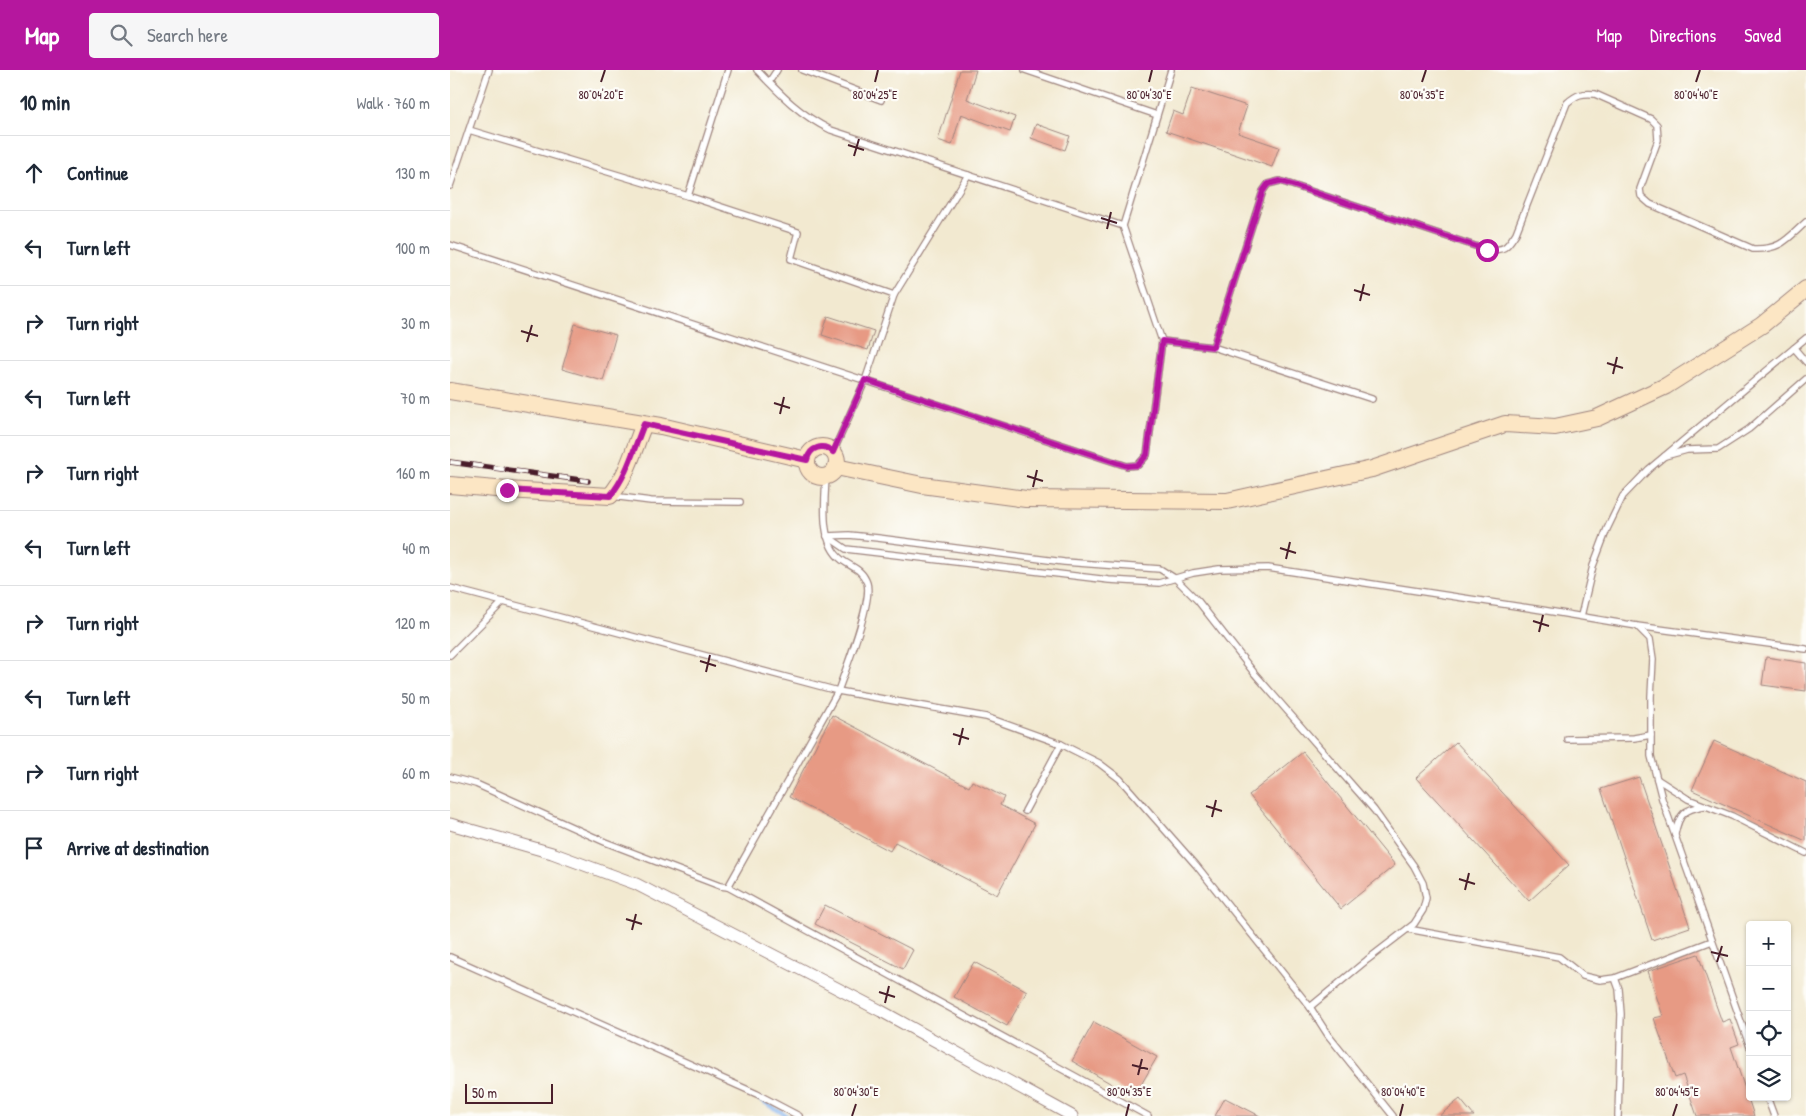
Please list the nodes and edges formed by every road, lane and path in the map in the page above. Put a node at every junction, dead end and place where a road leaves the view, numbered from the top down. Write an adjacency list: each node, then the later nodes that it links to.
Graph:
1 (489, 70): 11 (lane)
2 (728, 70): 14 (lane)
3 (757, 70): 8 (lane)
4 (778, 70): 8 (lane)
5 (802, 70): 9 (lane)
6 (1026, 70): 10 (lane)
7 (1171, 70): 10 (lane)
8 (769, 82): 12 (lane)
9 (882, 100)
10 (1157, 116): 16 (lane)
11 (469, 130): 13 (lane); 14 (lane)
12 (968, 175): 16 (lane); 19 (lane)
13 (450, 186)
14 (688, 196): 19 (lane)
15 (1806, 222): 22 (lane)
16 (1123, 226): 21 (lane)
17 (450, 245): 26 (lane)
18 (1806, 290): 32 (main road)
19 (894, 294): 26 (lane)
20 (1806, 338): 23 (lane)
21 (1162, 341): 22 (lane); 26 (lane)
22 (1213, 347): 28 (lane)
23 (1794, 348): 24 (lane); 30 (lane)
24 (1806, 362)
25 (1806, 379): 30 (lane)
26 (865, 380): 32 (lane)
27 (450, 391): 29 (main road)
28 (1372, 399)
29 (644, 424): 31 (main road); 34 (main road)
30 (1663, 456): 40 (lane)
31 (807, 460): 32 (main road); 32 (main road)
32 (832, 465): 36 (lane)
33 (450, 485): 34 (main road)
34 (616, 494): 35 (lane)
35 (740, 502)
36 (827, 536): 37 (lane); 37 (lane); 44 (lane)
37 (1176, 579): 40 (lane); 56 (lane)
38 (450, 588): 39 (lane)
39 (503, 602): 43 (lane); 44 (lane)
40 (1581, 616): 41 (lane)
41 (1637, 626): 42 (lane); 45 (lane)
42 (1806, 649)
43 (450, 656)
44 (838, 690): 47 (lane); 55 (lane)
45 (1651, 735): 46 (lane); 49 (lane)
46 (1567, 739)
47 (1061, 744): 51 (lane); 60 (lane)
48 (450, 777): 55 (lane)
49 (1658, 779): 50 (lane); 53 (lane)
50 (1706, 805): 53 (lane); 54 (lane)
51 (1025, 811)
52 (450, 824): 64 (street)
53 (1675, 834): 57 (lane)
54 (1806, 853)
55 (728, 887): 65 (lane)
56 (1408, 929): 59 (lane); 60 (lane)
57 (1712, 941): 59 (lane); 61 (lane)
58 (450, 958): 63 (lane)
59 (1615, 978): 67 (lane)
60 (1310, 1007): 66 (lane)
61 (1746, 1036)
62 (1769, 1101): 68 (lane)
63 (799, 1116)
64 (1072, 1116)
65 (1148, 1116)
66 (1393, 1116)
67 (1618, 1116)
68 (1774, 1116)

